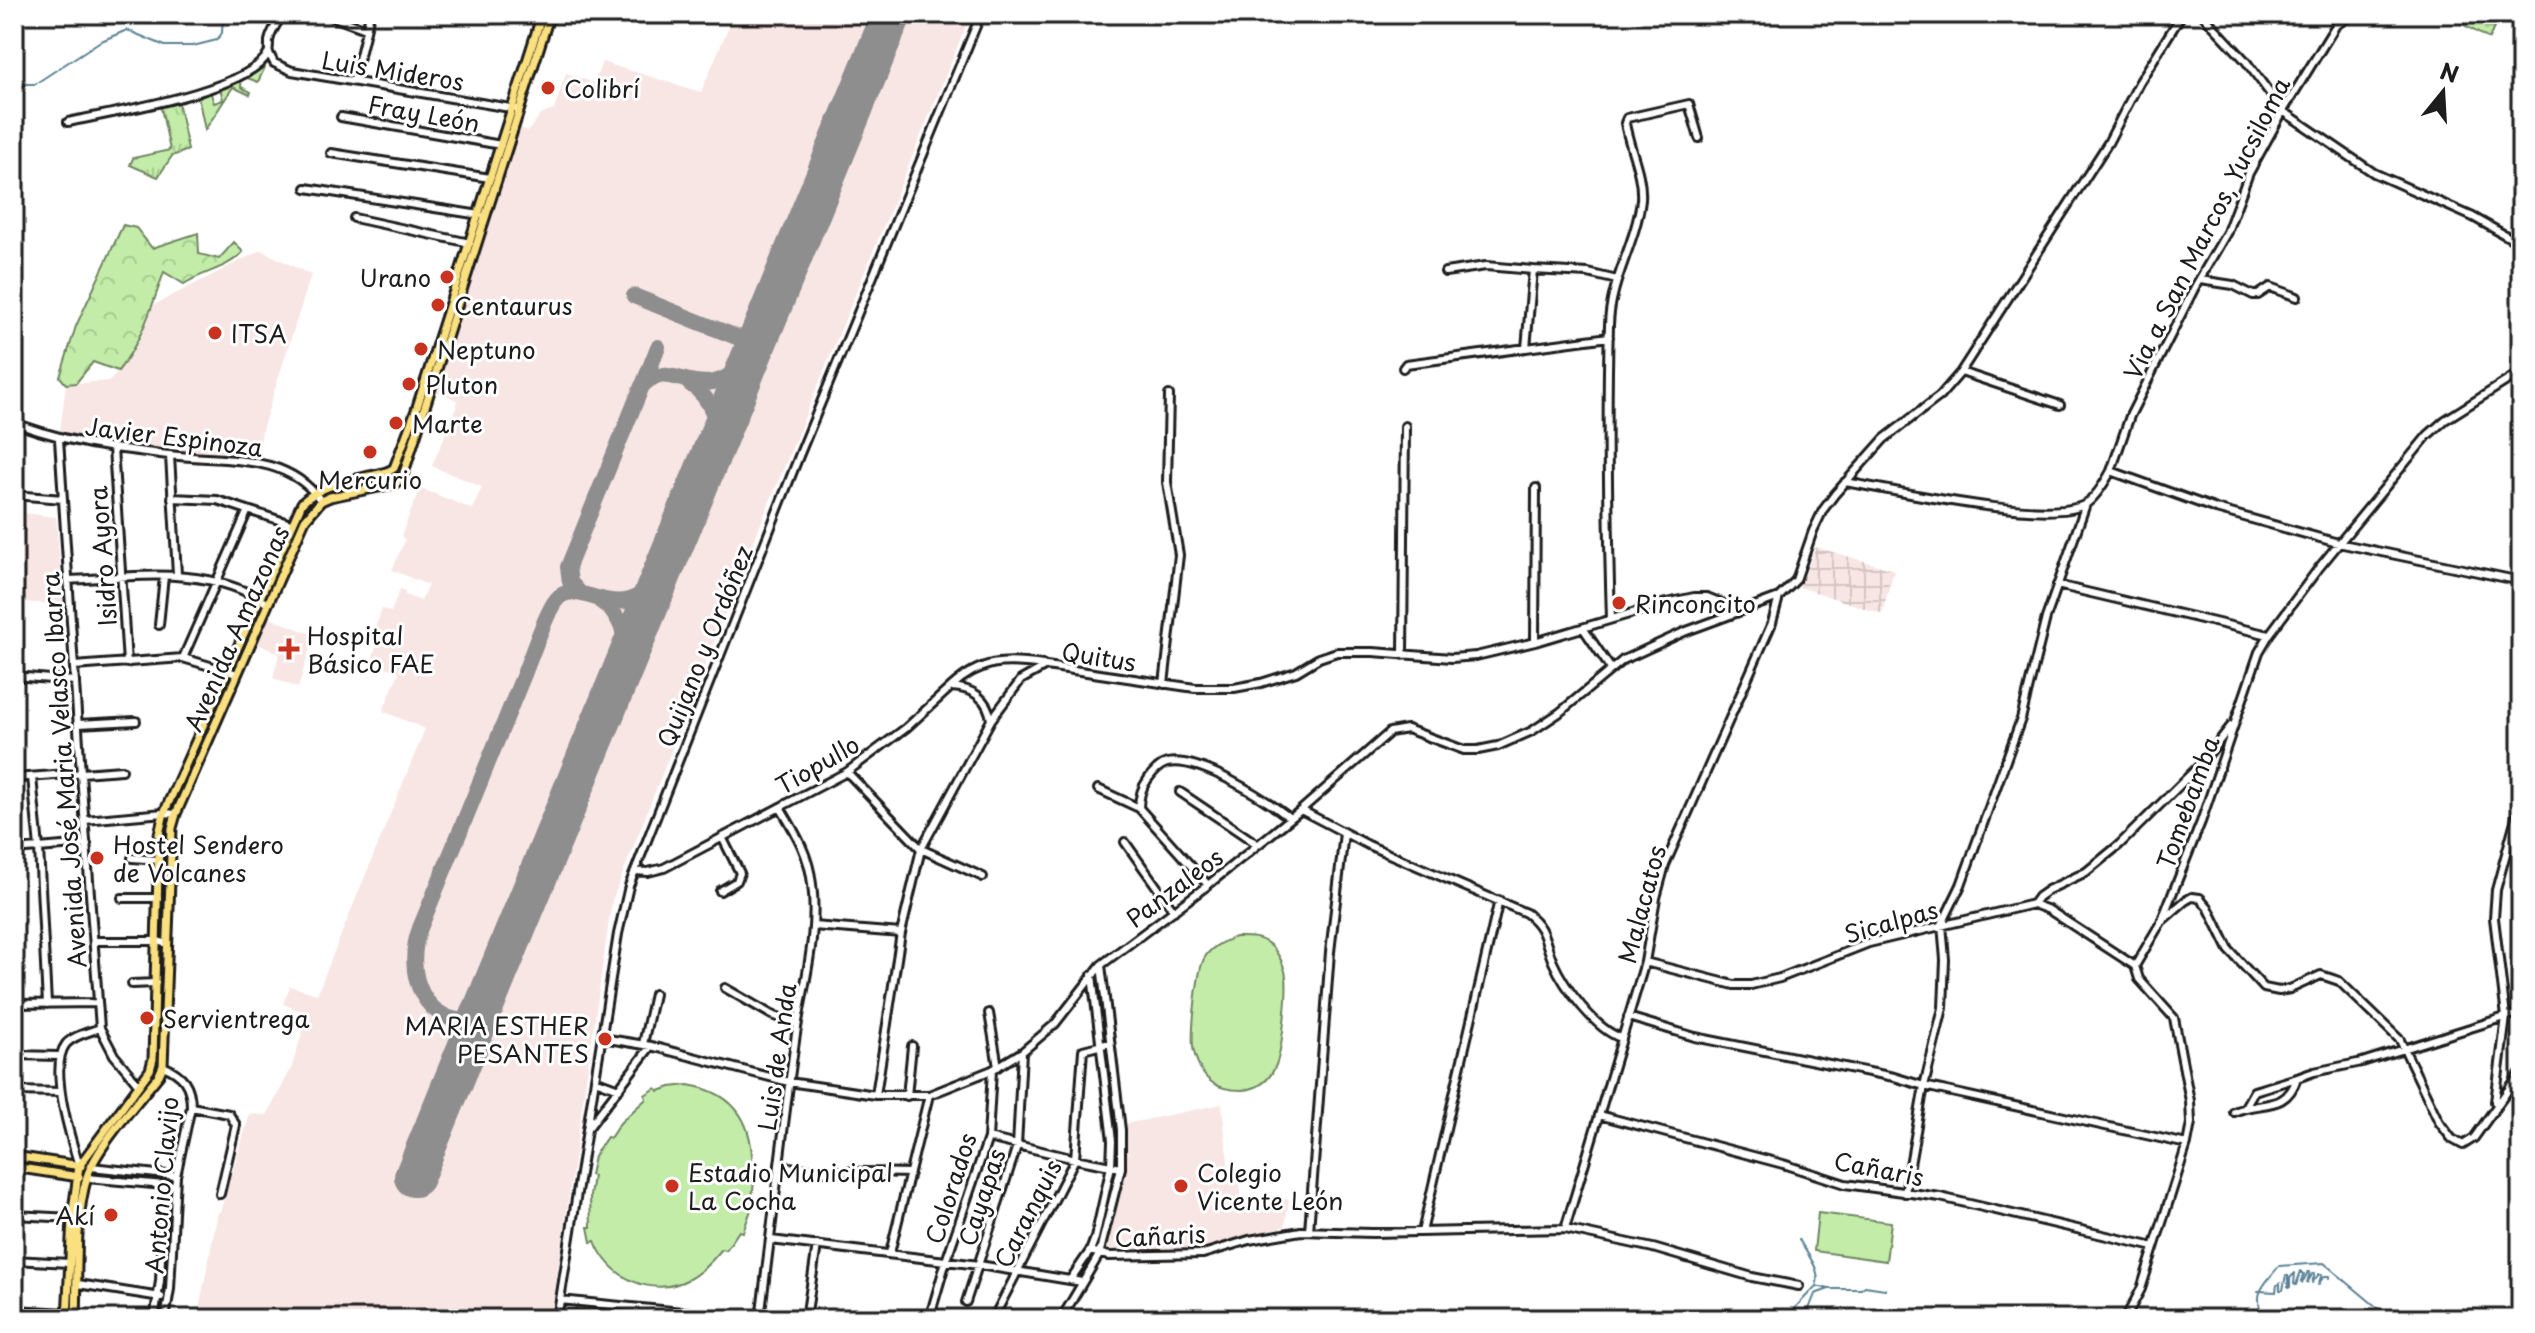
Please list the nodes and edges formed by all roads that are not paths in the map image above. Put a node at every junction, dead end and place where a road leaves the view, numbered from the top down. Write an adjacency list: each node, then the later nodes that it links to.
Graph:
1 (283, 14): 11 (street)
2 (325, 14): 10 (street)
3 (370, 14): 10 (street)
4 (542, 14): 13 (main road)
5 (550, 14): 13 (main road)
6 (981, 14): 115 (street, Quijano y Ordóñez)
7 (2182, 14): 35 (street, Malacatos)
8 (2202, 14): 14 (street)
9 (2354, 14): 14 (street, Via a San Marcos, Yucsiloma)
10 (366, 29): 12 (street)
11 (269, 53): 12 (street, Luis Mideros); 16 (street)
12 (354, 80): 13 (street, Luis Mideros)
13 (516, 109): 18 (main road); 22 (main road)
14 (2283, 111): 25 (street); 29 (street, Via a San Marcos, Yucsiloma)
15 (341, 117): 18 (street, Fray León)
16 (68, 122)
17 (1699, 138): 28 (street)
18 (501, 145): 20 (main road)
19 (331, 153): 20 (street)
20 (490, 178): 22 (main road)
21 (306, 188): 22 (street)
22 (482, 216): 24 (main road); 31 (main road)
23 (354, 218): 24 (street)
24 (470, 243): 31 (main road)
25 (2521, 244)
26 (1533, 270): 27 (street); 28 (street); 33 (street)
27 (1445, 272)
28 (1617, 280): 32 (street)
29 (2200, 280): 30 (street); 44 (street, Via a San Marcos, Yucsiloma)
30 (2297, 297)
31 (444, 335): 45 (main road); 47 (main road)
32 (1609, 337): 33 (street); 69 (street)
33 (1526, 348): 34 (street)
34 (1403, 368)
35 (1961, 372): 38 (street); 46 (street, Malacatos)
36 (2521, 372): 57 (street, Tomebamba)
37 (1169, 395): 84 (street)
38 (2060, 405)
39 (14, 423): 41 (street, Javier Espinoza)
40 (1405, 426): 74 (street)
41 (59, 439): 42 (street, Javier Espinoza); 52 (street, Avenida José Maria Velasco Ibarra)
42 (113, 448): 43 (street, Javier Espinoza); 60 (street, Isidro Ayora)
43 (170, 456): 49 (street, Javier Espinoza); 51 (street)
44 (2111, 471): 54 (street, Via a San Marcos, Yucsiloma); 57 (street)
45 (380, 475): 47 (main road); 49 (main road)
46 (1845, 482): 54 (street); 66 (street, Malacatos)
47 (384, 486): 53 (main road)
48 (1536, 488): 73 (street)
49 (315, 492): 53 (street, Javier Espinoza); 56 (main road, Avenida Amazonas)
50 (14, 495): 52 (street)
51 (172, 498): 55 (street); 58 (street)
52 (63, 499): 61 (street, Avenida José Maria Velasco Ibarra)
53 (321, 501): 67 (main road, Avenida Amazonas)
54 (2086, 504): 64 (street, Via a San Marcos, Yucsiloma)
55 (248, 510): 56 (street); 62 (street)
56 (291, 524): 65 (main road, Avenida Amazonas)
57 (2338, 543): 63 (street); 72 (street, Tomebamba)
58 (177, 574): 59 (street); 62 (street)
59 (164, 576): 60 (street); 70 (street)
60 (121, 577): 61 (street); 76 (street, Isidro Ayora)
61 (68, 580): 77 (street, Avenida José Maria Velasco Ibarra)
62 (217, 581): 65 (street); 75 (street)
63 (2521, 581)
64 (2057, 585): 72 (street); 125 (street, Via a San Marcos, Yucsiloma)
65 (259, 597): 67 (street); 79 (main road, Avenida Amazonas)
66 (1779, 597): 68 (street, Panzaleos); 131 (street, Malacatos)
67 (268, 604): 81 (main road, Avenida Amazonas)
68 (1742, 611): 69 (street, Quitus); 80 (street, Panzaleos)
69 (1611, 619): 71 (street, Quitus)
70 (159, 625)
71 (1583, 628): 73 (street, Quitus); 80 (street)
72 (2269, 635): 88 (street, Tomebamba)
73 (1535, 642): 74 (street, Quitus)
74 (1403, 655): 84 (street, Quitus)
75 (183, 658): 76 (street); 79 (street)
76 (127, 663): 77 (street)
77 (74, 666): 83 (street, Avenida José Maria Velasco Ibarra)
78 (1046, 666): 84 (street, Quitus); 85 (street, Tiopullo); 86 (street, Quitus)
79 (227, 669): 81 (street); 101 (main road, Avenida Amazonas)
80 (1611, 669): 100 (street, Panzaleos)
81 (237, 674): 102 (main road, Avenida Amazonas)
82 (14, 676): 83 (street)
83 (75, 681): 89 (street, Avenida José Maria Velasco Ibarra)
84 (1164, 684)
85 (951, 687): 86 (street); 91 (street, Tiopullo)
86 (991, 720): 111 (street, Quitus)
87 (136, 721): 89 (street)
88 (2234, 722): 122 (street); 124 (street, Tomebamba)
89 (78, 724): 92 (street, Avenida José Maria Velasco Ibarra)
90 (122, 770): 92 (street)
91 (847, 772): 98 (street, Tiopullo); 111 (street)
92 (81, 774): 93 (street); 104 (street, Avenida José Maria Velasco Ibarra)
93 (32, 777): 94 (street); 110 (street)
94 (14, 778)
95 (1098, 789): 99 (street)
96 (1180, 792): 109 (street)
97 (2521, 799): 145 (street)
98 (780, 807): 106 (street, Tiopullo); 126 (street, Luis de Anda)
99 (1139, 808): 103 (street); 117 (street)
100 (1301, 810): 103 (street, Panzaleos); 105 (street)
101 (164, 813): 102 (street); 104 (street); 114 (main road, Avenida Amazonas)
102 (176, 814): 130 (main road, Avenida Amazonas)
103 (1290, 818): 109 (street, Panzaleos)
104 (85, 820): 108 (street, Avenida José Maria Velasco Ibarra)
105 (1344, 833): 121 (street); 199 (street)
106 (722, 837): 115 (street, Tiopullo); 118 (street)
107 (1125, 842): 123 (street)
108 (87, 844): 110 (street); 128 (street, Avenida José Maria Velasco Ibarra)
109 (1257, 844): 117 (street, Panzaleos)
110 (39, 848): 112 (street); 141 (street)
111 (921, 849): 116 (street); 127 (street, Quitus)
112 (14, 850)
113 (132, 858): 114 (street)
114 (159, 860): 120 (main road, Avenida Amazonas)
115 (635, 871): 148 (street, Quijano y Ordóñez)
116 (983, 877)
117 (1208, 885): 123 (street, Panzaleos)
118 (720, 891)
119 (122, 898): 120 (street)
120 (158, 898): 129 (main road, Avenida Amazonas)
121 (1499, 900): 149 (street); 200 (street)
122 (2033, 904): 125 (street, Sicalpas); 133 (street)
123 (1174, 911): 132 (street, Panzaleos)
124 (2161, 922): 133 (street, Tomebamba); 154 (street)
125 (1942, 924): 131 (street, Sicalpas); 165 (street)
126 (813, 926): 127 (street); 146 (street, Luis de Anda)
127 (901, 933): 169 (street, Quitus)
128 (95, 941): 129 (street); 139 (street, Avenida José Maria Velasco Ibarra)
129 (157, 941): 130 (street); 135 (main road, Avenida Amazonas)
130 (168, 944): 158 (main road, Avenida Amazonas)
131 (1645, 962): 144 (street, Malacatos)
132 (1101, 965): 134 (street, Panzaleos); 150 (street)
133 (2135, 966): 179 (street)
134 (1092, 975): 152 (street); 155 (street, Panzaleos)
135 (156, 983): 136 (street); 164 (main road, Avenida Amazonas)
136 (132, 984)
137 (725, 988): 146 (street)
138 (654, 994): 151 (street)
139 (97, 1003): 141 (street); 147 (street, Avenida José Maria Velasco Ibarra)
140 (14, 1004): 141 (street)
141 (47, 1004)
142 (2521, 1012): 145 (street)
143 (989, 1013): 159 (street, Colorados)
144 (1628, 1017): 149 (street, Malacatos); 165 (street)
145 (2506, 1017): 154 (street); 172 (street)
146 (797, 1024): 163 (street, Luis de Anda)
147 (100, 1028): 157 (street); 164 (street, Avenida José Maria Velasco Ibarra)
148 (602, 1038): 151 (street, Panzaleos); 162 (street, Quijano y Ordóñez)
149 (1621, 1038): 176 (street, Malacatos)
150 (1110, 1043): 152 (street); 188 (street)
151 (647, 1045): 163 (street, Panzaleos); 166 (street)
152 (1101, 1045): 182 (street, Caranquis); 185 (street)
153 (912, 1046): 171 (street)
154 (2404, 1048): 161 (street); 172 (street)
155 (1022, 1052): 159 (street, Panzaleos); 180 (street, Cayapas)
156 (14, 1055): 157 (street)
157 (59, 1056): 168 (street)
158 (163, 1066): 173 (street, Antonio Clavijo); 187 (main road)
159 (995, 1068): 170 (street, Panzaleos); 178 (street, Colorados)
160 (2521, 1072): 172 (street)
161 (2297, 1078): 174 (street); 174 (street)
162 (595, 1080): 166 (street); 177 (street, Quijano y Ordóñez)
163 (789, 1082): 169 (street, Panzaleos); 184 (street, Luis de Anda)
164 (139, 1085): 183 (main road, Avenida Amazonas)
165 (1924, 1086): 179 (street); 194 (street)
166 (619, 1089): 177 (street)
167 (14, 1091): 168 (street)
168 (61, 1092): 183 (street)
169 (876, 1095): 171 (street, Panzaleos)
170 (929, 1095): 171 (street, Panzaleos); 189 (street)
171 (907, 1096)
172 (2495, 1106)
173 (191, 1107): 190 (street, Antonio Clavijo); 195 (street)
174 (2245, 1107): 175 (street)
175 (2234, 1112)
176 (1599, 1115): 194 (street, Cañaris); 198 (street, Malacatos)
177 (587, 1130): 218 (street, Quijano y Ordóñez)
178 (988, 1138): 180 (street); 208 (street, Colorados)
179 (2187, 1144): 203 (street)
180 (1017, 1146): 182 (street); 210 (street, Cayapas)
181 (14, 1156): 183 (main road)
182 (1075, 1159): 185 (street); 211 (street, Caranquis)
183 (79, 1166): 187 (main road); 191 (main road)
184 (779, 1166): 189 (street); 201 (street, Luis de Anda)
185 (1111, 1166): 188 (street); 204 (street)
186 (14, 1167): 191 (main road)
187 (91, 1167): 190 (street); 191 (main road)
188 (1121, 1168): 206 (street)
189 (910, 1173): 205 (street)
190 (176, 1176): 193 (street, Antonio Clavijo)
191 (82, 1177): 192 (street); 197 (main road); 214 (main road)
192 (164, 1184): 193 (street); 216 (street, Antonio Clavijo)
193 (175, 1186): 217 (street, Antonio Clavijo)
194 (1905, 1193): 203 (street, Cañaris)
195 (220, 1194)
196 (14, 1215): 197 (street)
197 (72, 1218): 209 (main road)
198 (1565, 1229): 200 (street, Cañaris); 215 (street, Cañaris)
199 (1309, 1231): 200 (street, Cañaris); 206 (street, Cañaris)
200 (1422, 1232)
201 (771, 1240): 202 (street); 228 (street, Luis de Anda)
202 (817, 1245): 205 (street); 229 (street)
203 (2154, 1247): 232 (street)
204 (1090, 1251): 206 (street, Cañaris); 212 (street)
205 (890, 1253): 208 (street)
206 (1099, 1255): 213 (street)
207 (14, 1260): 209 (street)
208 (946, 1261): 210 (street); 222 (street, Colorados)
209 (69, 1263): 221 (main road)
210 (979, 1265): 211 (street); 219 (street, Cayapas)
211 (1018, 1271): 212 (street); 230 (street, Caranquis)
212 (1070, 1280): 213 (street)
213 (1082, 1282): 231 (street)
214 (78, 1284): 216 (street); 223 (main road)
215 (1799, 1286)
216 (158, 1296): 217 (street); 224 (street, Antonio Clavijo)
217 (168, 1299): 225 (street, Antonio Clavijo)
218 (560, 1300): 226 (street, Quijano y Ordóñez); 227 (street)
219 (966, 1302)
220 (14, 1310): 221 (street)
221 (67, 1316)
222 (930, 1316)
223 (76, 1319)
224 (154, 1319)
225 (165, 1319)
226 (557, 1319)
227 (753, 1319)
228 (760, 1319)
229 (806, 1319)
230 (993, 1319)
231 (1061, 1319)
232 (2125, 1319)

